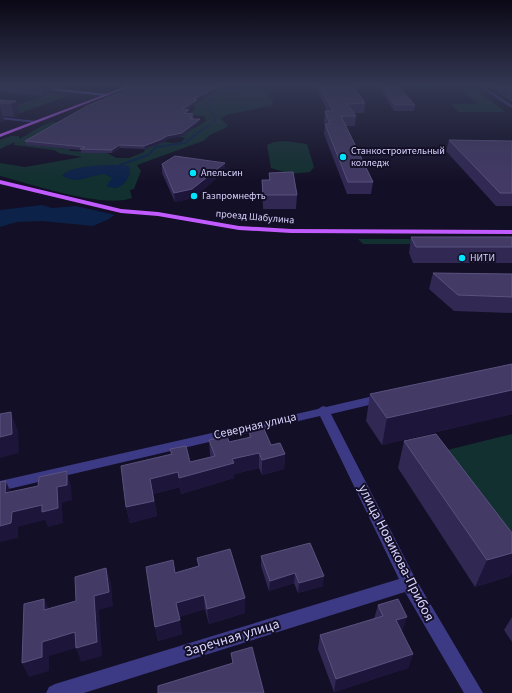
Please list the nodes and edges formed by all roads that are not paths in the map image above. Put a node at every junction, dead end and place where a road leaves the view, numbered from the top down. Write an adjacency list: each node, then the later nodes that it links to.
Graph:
1 (49, 117): 3 (main road)
2 (0, 118): 3 (street)
3 (37, 122): 4 (main road)
4 (0, 136)
5 (0, 182): 6 (main road, проезд Шабулина)
6 (512, 232)
7 (391, 396): 8 (street, Северная улица)
8 (324, 410): 9 (street, Северная улица); 10 (street, улица Новикова-Прибоя)
9 (0, 486)
10 (409, 582): 11 (street, Заречная улица); 12 (street, улица Новикова-Прибоя)
11 (55, 693)
12 (474, 693)

